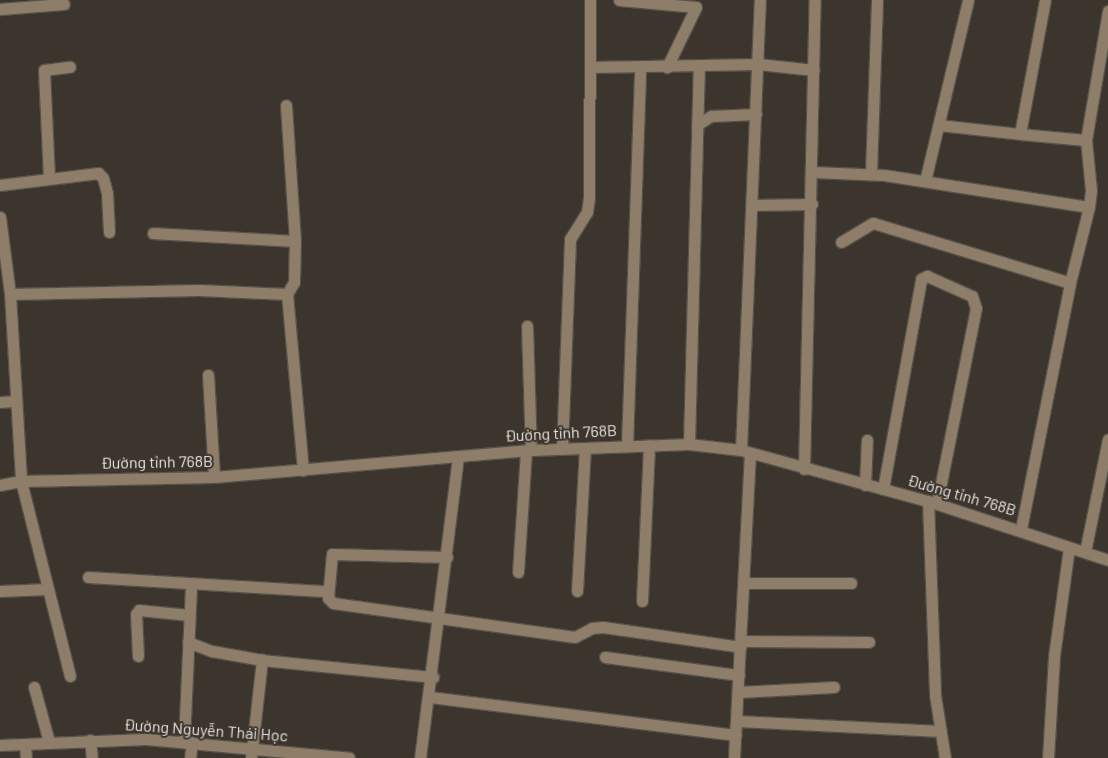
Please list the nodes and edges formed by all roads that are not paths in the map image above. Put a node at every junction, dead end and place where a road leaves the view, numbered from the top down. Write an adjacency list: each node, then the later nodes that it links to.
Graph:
1 (590, 0): 16 (street)
2 (619, 0): 8 (street)
3 (760, 0): 12 (street)
4 (815, 0): 18 (street)
5 (877, 0): 26 (street)
6 (968, 0): 21 (street)
7 (1045, 0): 23 (street)
8 (696, 3): 17 (street)
9 (64, 4): 10 (street)
10 (0, 9)
11 (1108, 11): 24 (street)
12 (758, 64): 13 (street); 18 (street); 20 (street)
13 (699, 65): 17 (street); 22 (street)
14 (640, 66): 16 (street); 17 (street); 52 (street)
15 (70, 67): 27 (street)
16 (590, 67): 54 (street)
17 (667, 67)
18 (814, 70): 25 (street)
19 (286, 105): 36 (street)
20 (756, 114): 22 (street); 31 (street)
21 (939, 125): 23 (street); 28 (street)
22 (697, 126): 50 (street)
23 (1020, 134): 24 (street)
24 (1086, 140): 32 (street)
25 (813, 172): 26 (street); 30 (street)
26 (871, 173): 28 (street)
27 (49, 177): 29 (street); 34 (street)
28 (926, 181): 32 (street)
29 (0, 185)
30 (812, 204): 31 (street); 58 (street)
31 (752, 205): 56 (street)
32 (1089, 207): 39 (street)
33 (0, 217): 38 (street)
34 (108, 232)
35 (153, 233): 36 (street)
36 (296, 241): 41 (street)
37 (841, 242): 39 (street)
38 (3, 264): 40 (street)
39 (1070, 283): 66 (street)
40 (10, 294): 41 (street); 44 (street)
41 (288, 294): 59 (street)
42 (527, 326): 55 (street)
43 (0, 330): 44 (street)
44 (12, 330): 46 (street)
45 (208, 375): 60 (street)
46 (16, 401): 47 (street); 61 (street)
47 (0, 402)
48 (1108, 439): 68 (street)
49 (867, 440): 63 (street)
50 (688, 444): 51 (street, Đường tỉnh 768B); 56 (street, Đường tỉnh 768B)
51 (649, 445): 52 (street, Đường tỉnh 768B); 80 (street)
52 (626, 446): 53 (street, Đường tỉnh 768B)
53 (585, 448): 54 (street, Đường tỉnh 768B); 77 (street)
54 (562, 449): 55 (street, Đường tỉnh 768B)
55 (528, 451): 57 (street, Đường tỉnh 768B); 71 (street)
56 (746, 452): 58 (street, Đường tỉnh 768B); 73 (street)
57 (458, 456): 59 (street, Đường tỉnh 768B); 69 (street)
58 (804, 469): 63 (street, Đường tỉnh 768B)
59 (302, 470): 60 (street, Đường tỉnh 768B)
60 (214, 477): 61 (street, Đường tỉnh 768B)
61 (21, 481): 62 (street, Đường tỉnh 768B); 76 (street)
62 (0, 485)
63 (865, 485): 64 (street, Đường tỉnh 768B)
64 (883, 489): 65 (street, Đường tỉnh 768B); 65 (street)
65 (932, 502): 66 (street, Đường tỉnh 768B); 97 (street)
66 (1021, 529): 67 (street, Đường tỉnh 768B)
67 (1069, 548): 68 (street, Đường tỉnh 768B); 113 (street)
68 (1085, 552): 70 (street, Đường tỉnh 768B)
69 (446, 557): 79 (street); 82 (street)
70 (1108, 560)
71 (518, 572)
72 (88, 576): 75 (street)
73 (744, 583): 74 (street); 85 (street)
74 (851, 583)
75 (190, 584): 79 (street); 81 (street)
76 (48, 589): 78 (street); 90 (street)
77 (577, 590)
78 (0, 591)
79 (327, 591): 82 (street)
80 (642, 601)
81 (189, 615): 83 (street); 86 (street)
82 (440, 617): 85 (street); 91 (street)
83 (188, 642): 88 (street); 101 (street)
84 (870, 642): 85 (street)
85 (741, 644): 89 (street)
86 (138, 656)
87 (605, 657): 89 (street)
88 (262, 660): 91 (street); 104 (street)
89 (739, 675): 94 (street)
90 (70, 676)
91 (432, 677): 95 (street)
92 (34, 687): 100 (street)
93 (834, 687): 94 (street)
94 (739, 692): 96 (street)
95 (430, 697): 98 (street); 110 (street)
96 (737, 722): 97 (street); 98 (street)
97 (941, 730): 112 (street)
98 (736, 736): 111 (street)
99 (90, 740): 100 (street, Đường Nguyễn Thái Học); 101 (street, Đường Nguyễn Thái Học); 107 (street)
100 (49, 742): 102 (street, Đường Nguyễn Thái Học)
101 (188, 742): 104 (street, Đường Nguyễn Thái Học); 108 (street)
102 (25, 744): 103 (street, Đường Nguyễn Thái Học); 106 (street)
103 (0, 745)
104 (252, 753): 105 (street, Đường Nguyễn Thái Học)
105 (312, 756): 109 (street, Đường Nguyễn Thái Học)
106 (26, 758)
107 (92, 758)
108 (190, 758)
109 (348, 758)
110 (420, 758)
111 (734, 758)
112 (945, 758)
113 (1048, 758)

